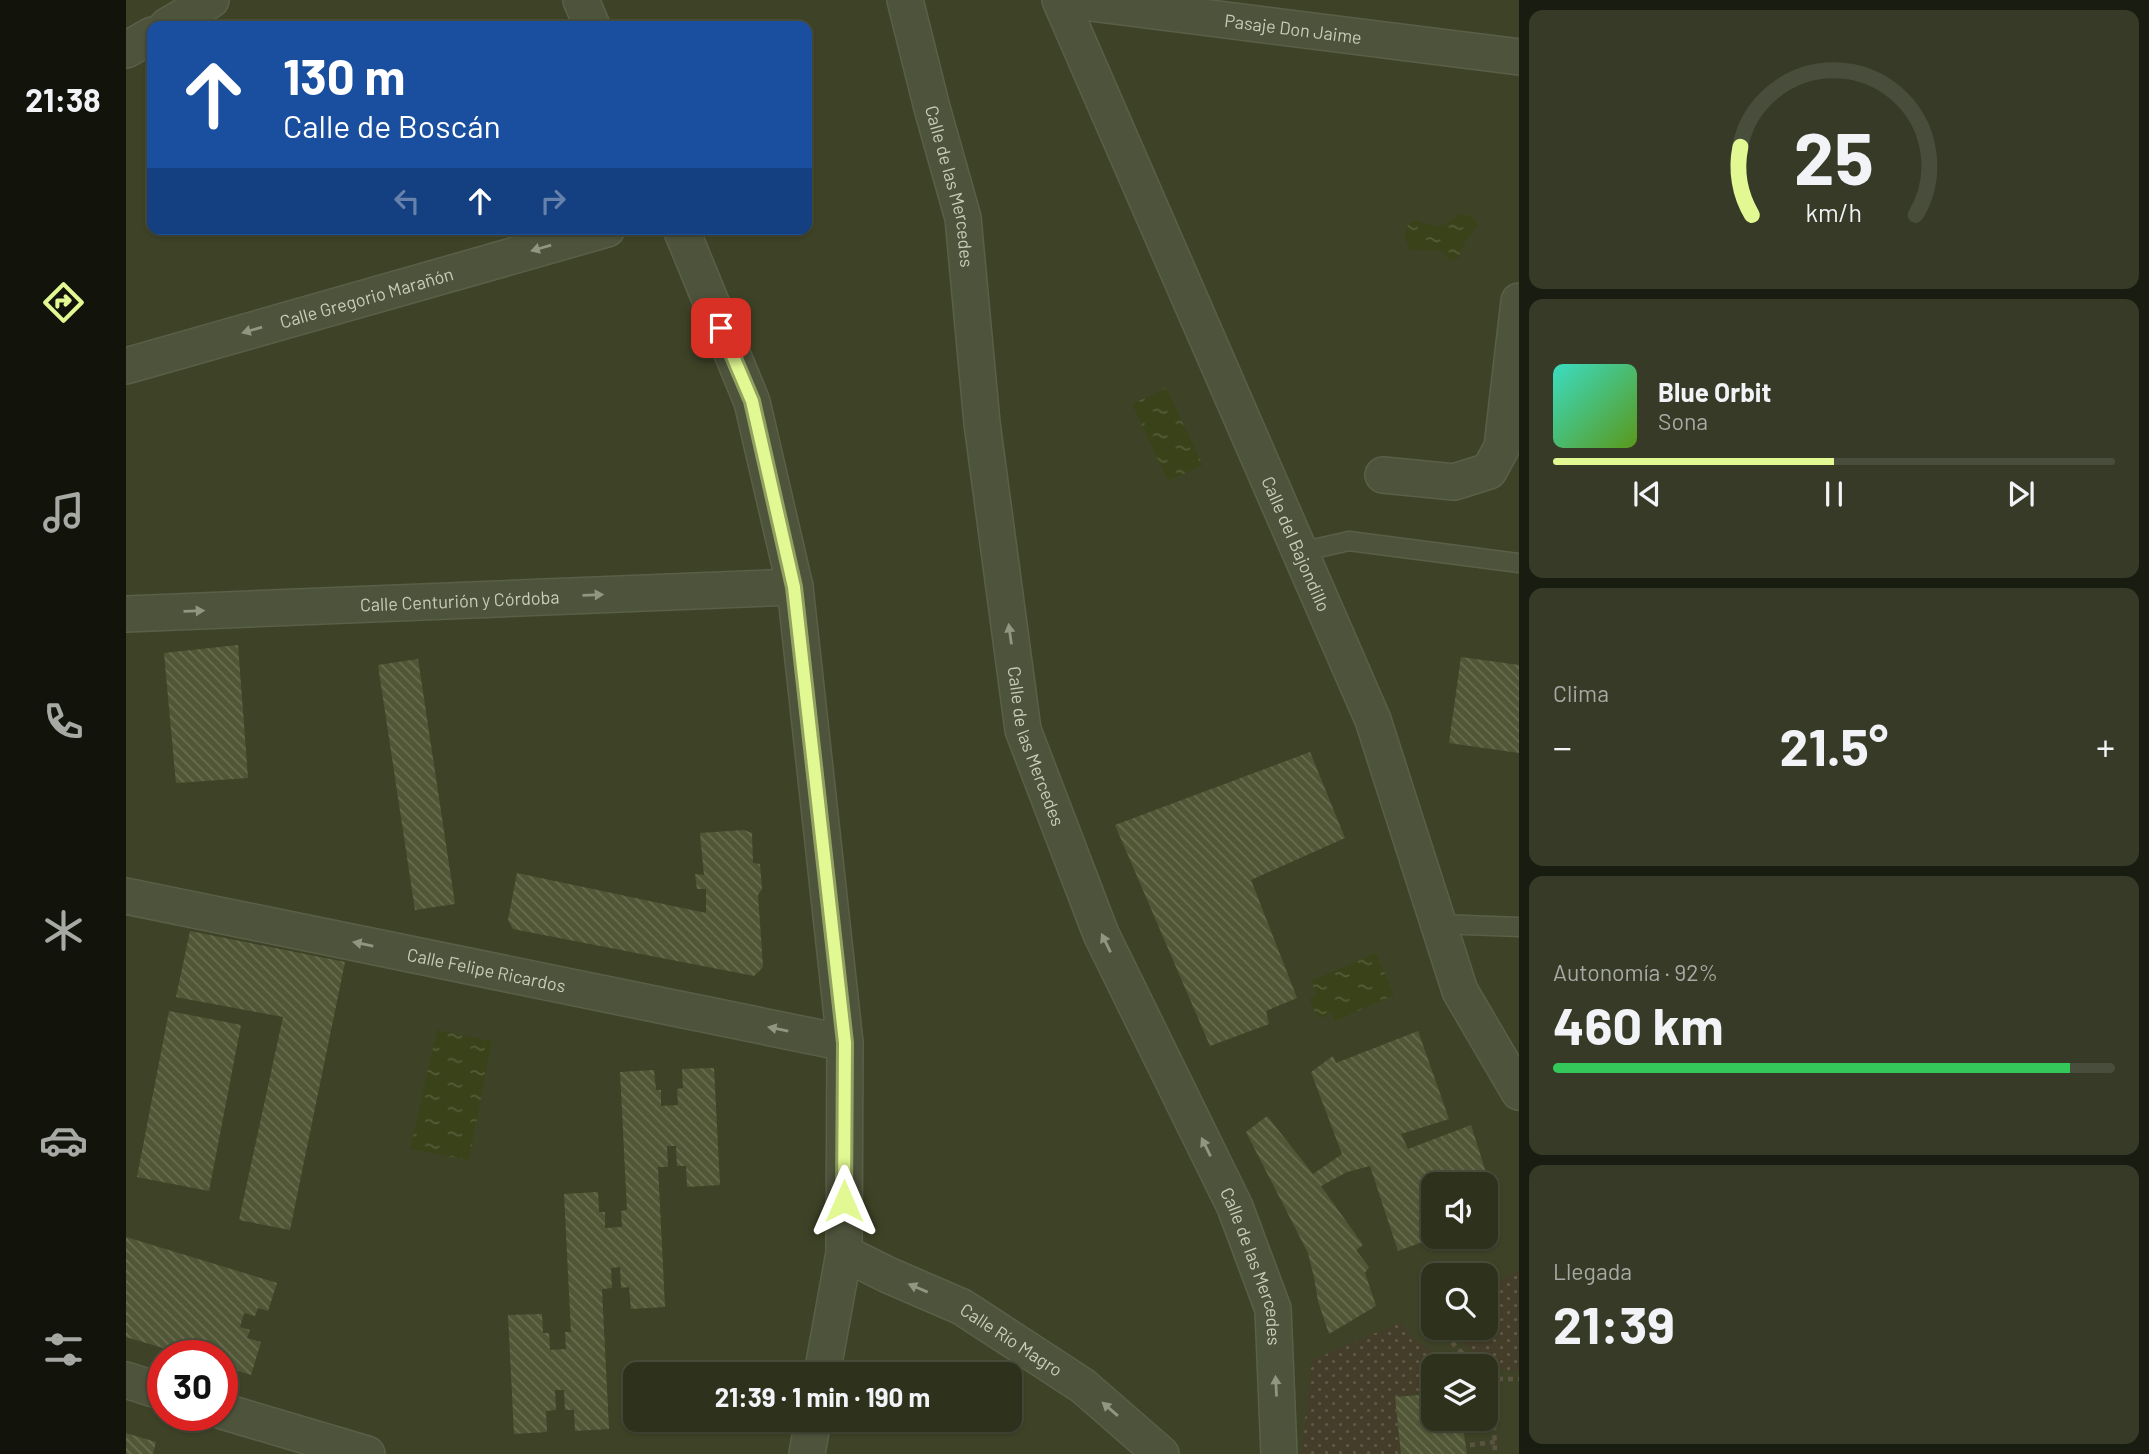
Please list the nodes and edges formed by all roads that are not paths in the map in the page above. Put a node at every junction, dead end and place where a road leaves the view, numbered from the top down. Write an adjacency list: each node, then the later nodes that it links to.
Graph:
1 (211, 0): 6 (street)
2 (581, 0): 7 (street)
3 (905, 0): 34 (street, Calle de las Mercedes, one-way to 3)
4 (1060, 0): 16 (street, Calle del Bajondillo)
5 (1067, 0): 10 (street, Pasaje Don Jaime)
6 (175, 21)
7 (590, 21)
8 (147, 38): 9 (street)
9 (126, 50)
10 (1519, 57)
11 (586, 235): 14 (street, Calle Gregorio Marañón, one-way to 14)
12 (683, 235): 18 (street)
13 (1519, 301): 15 (street)
14 (126, 366)
15 (1383, 475)
16 (1300, 552): 17 (lane); 21 (street, Calle del Bajondillo)
17 (1519, 563)
18 (794, 587): 19 (street, Calle Centurión y Córdoba, one-way to 18); 23 (street)
19 (126, 614)
20 (126, 896): 23 (street, Calle Felipe Ricardos, one-way to 20)
21 (1439, 924): 22 (lane); 24 (street, Calle del Bajondillo)
22 (1519, 927)
23 (845, 1043): 25 (street)
24 (1519, 1092)
25 (844, 1253): 26 (street); 33 (street, Calle Río Magro, one-way to 25)
26 (824, 1362)
27 (126, 1380): 28 (street)
28 (147, 1387)
29 (238, 1416): 31 (street)
30 (811, 1432): 32 (street)
31 (356, 1453)
32 (807, 1454)
33 (1161, 1454)
34 (1279, 1454)

